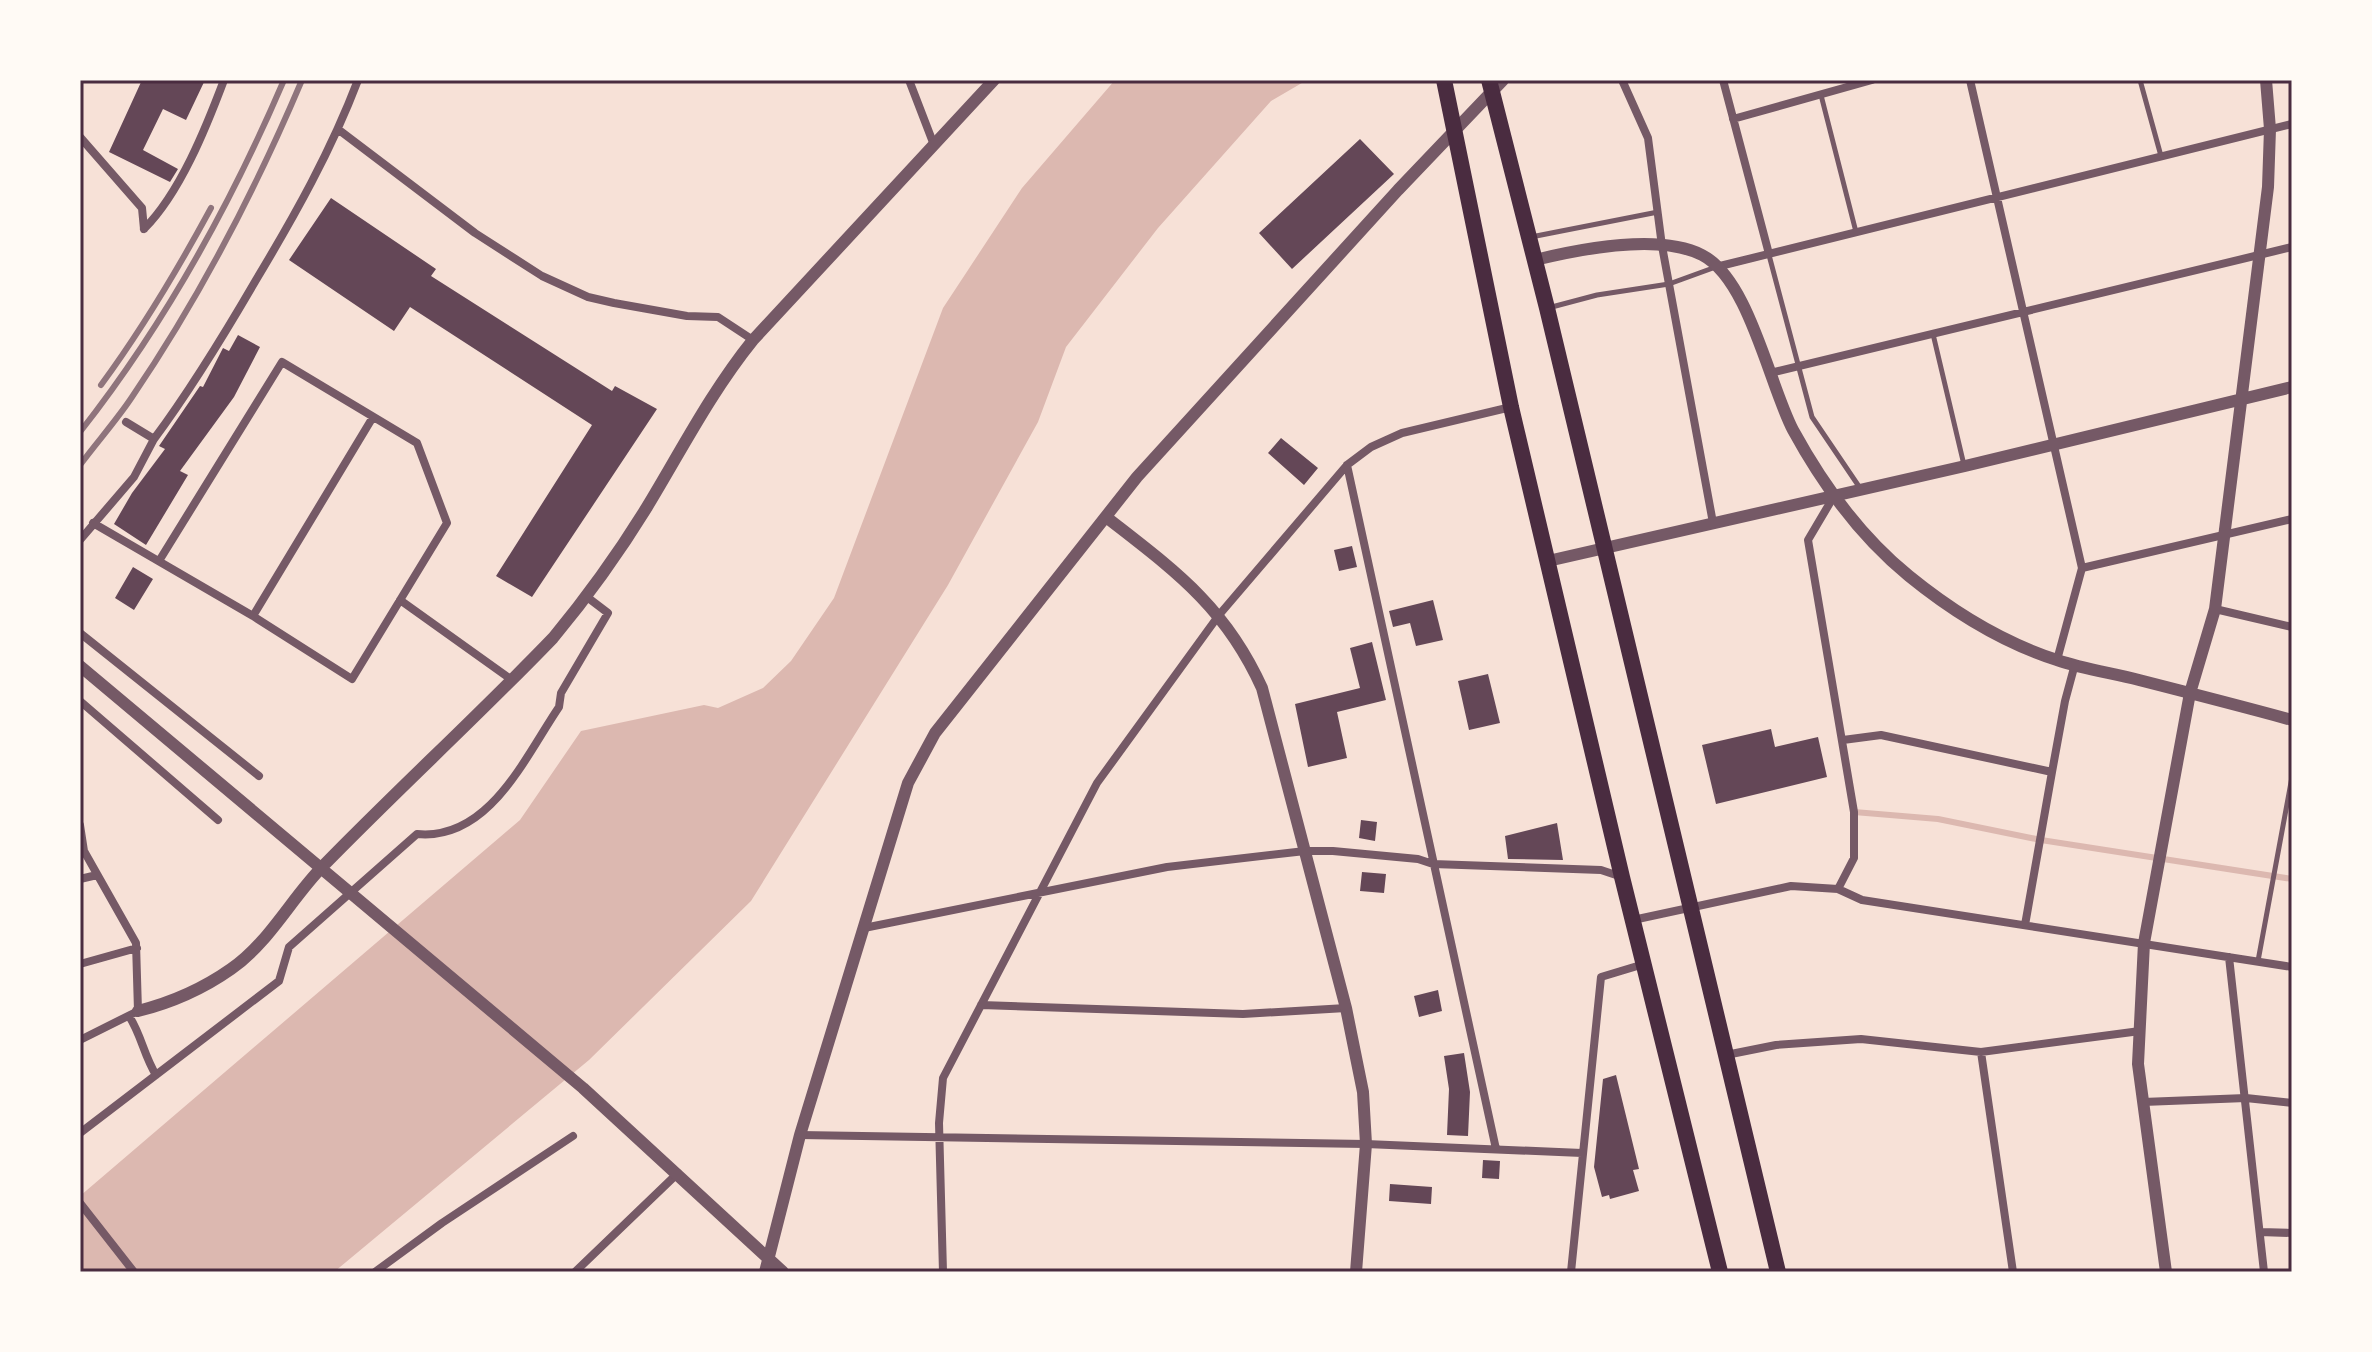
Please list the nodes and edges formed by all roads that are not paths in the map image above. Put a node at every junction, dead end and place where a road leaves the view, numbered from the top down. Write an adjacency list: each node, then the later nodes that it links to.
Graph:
1 (224, 80): 21 (street)
2 (358, 80): 19 (street)
3 (909, 80): 22 (street)
4 (994, 80): 22 (street)
5 (1444, 80): 20 (highway)
6 (1622, 80): 25 (street)
7 (1723, 80): 16 (street)
8 (1831, 80): 14 (lane)
9 (1872, 80): 14 (street)
10 (1970, 80): 24 (street)
11 (2140, 80): 23 (lane)
12 (2266, 80): 18 (street)
13 (1495, 83): 20 (street); 27 (highway)
14 (1834, 91): 15 (street)
15 (1821, 95): 16 (street); 26 (lane)
16 (1733, 119): 30 (street)
17 (2292, 124): 18 (street)
18 (2270, 129): 23 (street); 31 (street)
19 (339, 130): 38 (street); 46 (street)
20 (1453, 130): 43 (highway); 52 (street)
21 (80, 137)
22 (934, 145): 38 (street)
23 (2161, 157): 24 (street)
24 (1996, 198): 26 (street); 36 (street)
25 (1659, 211): 27 (lane); 28 (street)
26 (1856, 232): 30 (street)
27 (1529, 237): 32 (highway)
28 (1662, 246): 32 (street); 33 (street); 34 (street)
29 (2292, 247): 31 (street)
30 (1769, 254): 33 (street); 39 (lane)
31 (2259, 255): 36 (street); 42 (street)
32 (1535, 260): 35 (highway)
33 (1720, 266): 34 (lane); 40 (street)
34 (1669, 284): 35 (lane); 55 (street)
35 (1547, 308): 58 (highway)
36 (2023, 313): 37 (street); 47 (street)
37 (1933, 334): 39 (street); 49 (lane)
38 (753, 340): 62 (street)
39 (1797, 366): 40 (street); 50 (lane)
40 (1770, 373): 51 (street)
41 (2292, 387): 42 (street)
42 (2240, 399): 47 (street); 56 (street)
43 (1511, 407): 48 (street); 60 (highway)
44 (373, 417): 59 (street); 63 (street); 66 (street)
45 (126, 422): 46 (street)
46 (154, 439): 54 (street)
47 (2054, 444): 49 (street); 61 (street)
48 (1347, 465): 65 (street); 83 (street)
49 (1965, 466): 50 (street)
50 (1861, 490): 51 (street)
51 (1834, 496): 55 (street); 69 (street); 76 (street)
52 (1106, 517): 65 (street); 93 (street)
53 (2292, 519): 56 (street)
54 (93, 523): 57 (street); 59 (street)
55 (1713, 523): 58 (street)
56 (2225, 534): 61 (street); 64 (street)
57 (80, 540)
58 (1603, 548): 60 (street); 90 (highway)
59 (159, 561): 66 (street)
60 (1548, 561): 86 (highway)
61 (2082, 568): 69 (street)
62 (587, 597): 72 (street); 108 (street)
63 (400, 600): 66 (street); 72 (street)
64 (2215, 609): 67 (street); 73 (street)
65 (1219, 615): 82 (street); 89 (street)
66 (253, 616)
67 (2292, 627)
68 (80, 633): 78 (street)
69 (2057, 660): 70 (street)
70 (2075, 664): 73 (street); 77 (street)
71 (80, 666): 84 (street)
72 (512, 680): 84 (street)
73 (2190, 693): 75 (street); 94 (street)
74 (80, 701): 80 (street)
75 (2292, 720)
76 (1843, 740): 77 (street); 88 (street)
77 (2052, 772): 92 (street)
78 (259, 776)
79 (2292, 777): 97 (lane)
80 (218, 820)
81 (80, 825): 85 (street)
82 (1305, 851): 83 (street); 89 (street); 102 (street)
83 (1433, 864): 86 (street); 117 (street)
84 (321, 867): 103 (street); 119 (street)
85 (97, 875): 87 (street); 95 (street)
86 (1622, 877): 91 (highway)
87 (80, 879)
88 (1838, 889): 90 (street); 92 (street)
89 (1039, 893): 93 (street); 101 (street)
90 (1690, 907): 91 (street); 107 (highway)
91 (1633, 920): 99 (highway)
92 (2025, 925): 94 (street)
93 (864, 928): 113 (street)
94 (2144, 943): 96 (street); 104 (street)
95 (137, 948): 98 (street); 103 (street)
96 (2229, 957): 97 (street); 109 (street)
97 (2258, 962): 100 (street)
98 (80, 964)
99 (1644, 964): 118 (street); 132 (highway)
100 (2292, 967)
101 (981, 1005): 102 (street); 115 (street)
102 (1346, 1008): 116 (street)
103 (133, 1014): 105 (street); 108 (street)
104 (2140, 1031): 106 (street); 110 (street)
105 (80, 1040)
106 (1981, 1052): 107 (street); 134 (street)
107 (1726, 1055): 133 (highway)
108 (156, 1075): 112 (street)
109 (2246, 1098): 110 (street); 111 (street); 121 (street)
110 (2143, 1102): 135 (street)
111 (2292, 1103)
112 (80, 1133)
113 (800, 1135): 115 (street); 123 (street)
114 (573, 1136): 125 (street)
115 (941, 1138): 116 (street); 129 (street)
116 (1366, 1144): 117 (street); 130 (street)
117 (1496, 1149): 118 (street)
118 (1582, 1153): 131 (street)
119 (678, 1173): 123 (street); 126 (street)
120 (80, 1203): 124 (street)
121 (2260, 1232): 122 (street); 136 (street)
122 (2292, 1233)
123 (769, 1258): 127 (street); 128 (street)
124 (134, 1272)
125 (375, 1272)
126 (575, 1272)
127 (765, 1272)
128 (783, 1272)
129 (944, 1272)
130 (1356, 1272)
131 (1571, 1272)
132 (1720, 1272)
133 (1778, 1272)
134 (2013, 1272)
135 (2166, 1272)
136 (2264, 1272)

